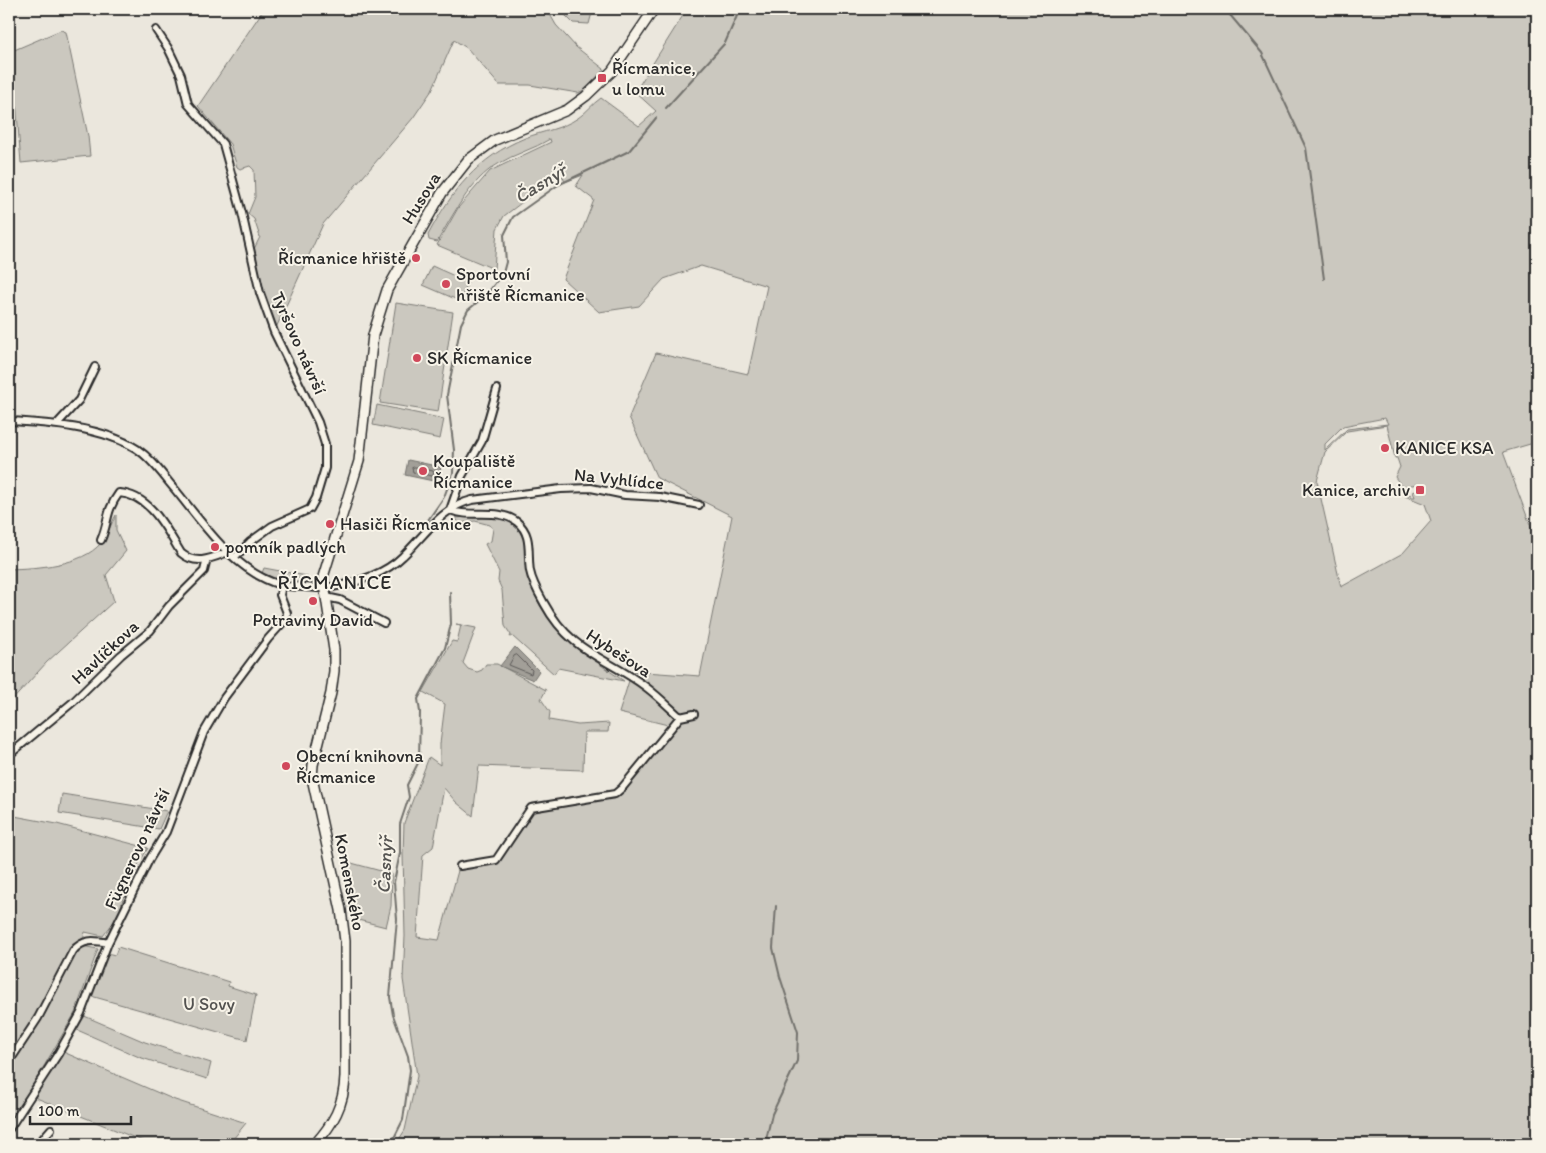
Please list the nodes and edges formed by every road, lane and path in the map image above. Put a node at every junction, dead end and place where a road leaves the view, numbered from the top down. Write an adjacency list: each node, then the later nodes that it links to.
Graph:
1 (654, 9): 14 (main road, Husova)
2 (156, 30): 11 (street, Tyršovo návrší)
3 (95, 367): 6 (street)
4 (498, 389): 8 (street)
5 (9, 421): 6 (street)
6 (57, 424): 10 (street)
7 (699, 505): 8 (street, Na Vyhlídce)
8 (450, 510): 14 (street, Na Vyhlídce); 17 (street, Hybešova)
9 (101, 540): 12 (street)
10 (228, 552): 11 (street); 12 (street)
11 (235, 557): 13 (street)
12 (207, 559): 18 (street, Havlíčkova)
13 (282, 585): 14 (street); 20 (street, Fügnerovo návrší)
14 (325, 592): 15 (street); 25 (main road, Komenského)
15 (384, 623)
16 (694, 714): 17 (street)
17 (680, 718): 19 (street)
18 (9, 755)
19 (460, 866)
20 (108, 942): 21 (street); 22 (street, Fügnerovo návrší)
21 (9, 1062)
22 (9, 1129)
23 (51, 1129): 24 (street)
24 (38, 1144)
25 (315, 1144)

